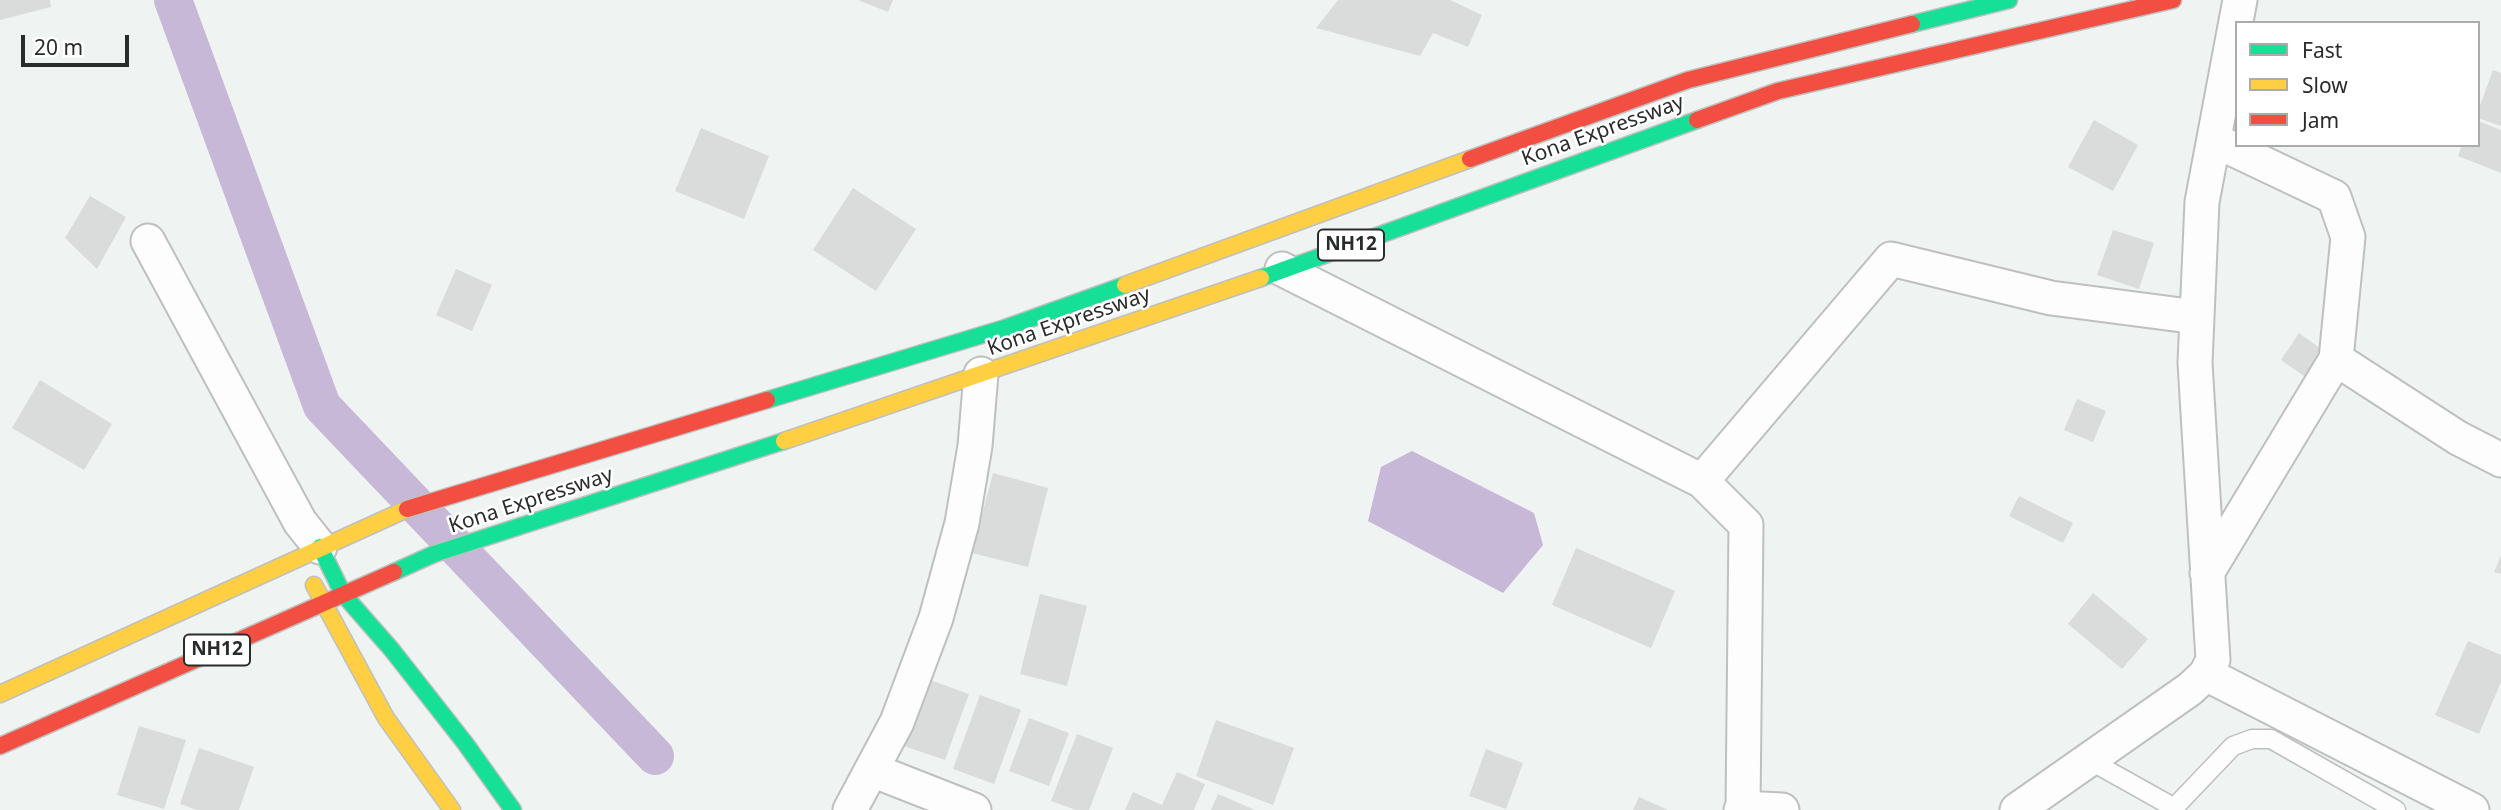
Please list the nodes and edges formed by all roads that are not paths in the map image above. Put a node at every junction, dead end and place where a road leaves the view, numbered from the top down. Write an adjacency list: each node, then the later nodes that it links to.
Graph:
1 (2009, 0): 14 (main road, Kona Expressway / NH12)
2 (2173, 0): 8 (main road, Kona Expressway / NH12)
3 (2240, 0): 4 (street)
4 (2236, 21)
5 (2235, 27): 6 (street)
6 (2214, 140): 9 (street); 10 (street)
7 (148, 241): 14 (street)
8 (1282, 270): 11 (main road, Kona Expressway / NH12); 13 (street)
9 (2197, 317): 13 (street); 15 (street)
10 (2336, 359): 12 (street); 15 (street)
11 (981, 374): 16 (main road, Kona Expressway / NH12); 22 (street)
12 (2501, 460)
13 (1702, 481): 23 (street)
14 (306, 542): 16 (main road); 17 (main road); 19 (main road, Kona Expressway / NH12)
15 (2207, 573): 18 (street)
16 (343, 594): 17 (main road, Kona Expressway / NH12); 26 (main road)
17 (324, 603): 20 (main road, Kona Expressway / NH12); 25 (main road)
18 (2206, 674): 21 (street); 32 (street)
19 (0, 694)
20 (0, 746)
21 (2089, 760): 24 (lane); 30 (street)
22 (872, 770): 27 (street); 28 (street)
23 (1742, 809): 29 (street)
24 (2173, 809): 31 (lane)
25 (452, 810)
26 (513, 810)
27 (850, 810)
28 (974, 810)
29 (1782, 810)
30 (2017, 810)
31 (2396, 810)
32 (2472, 810)

